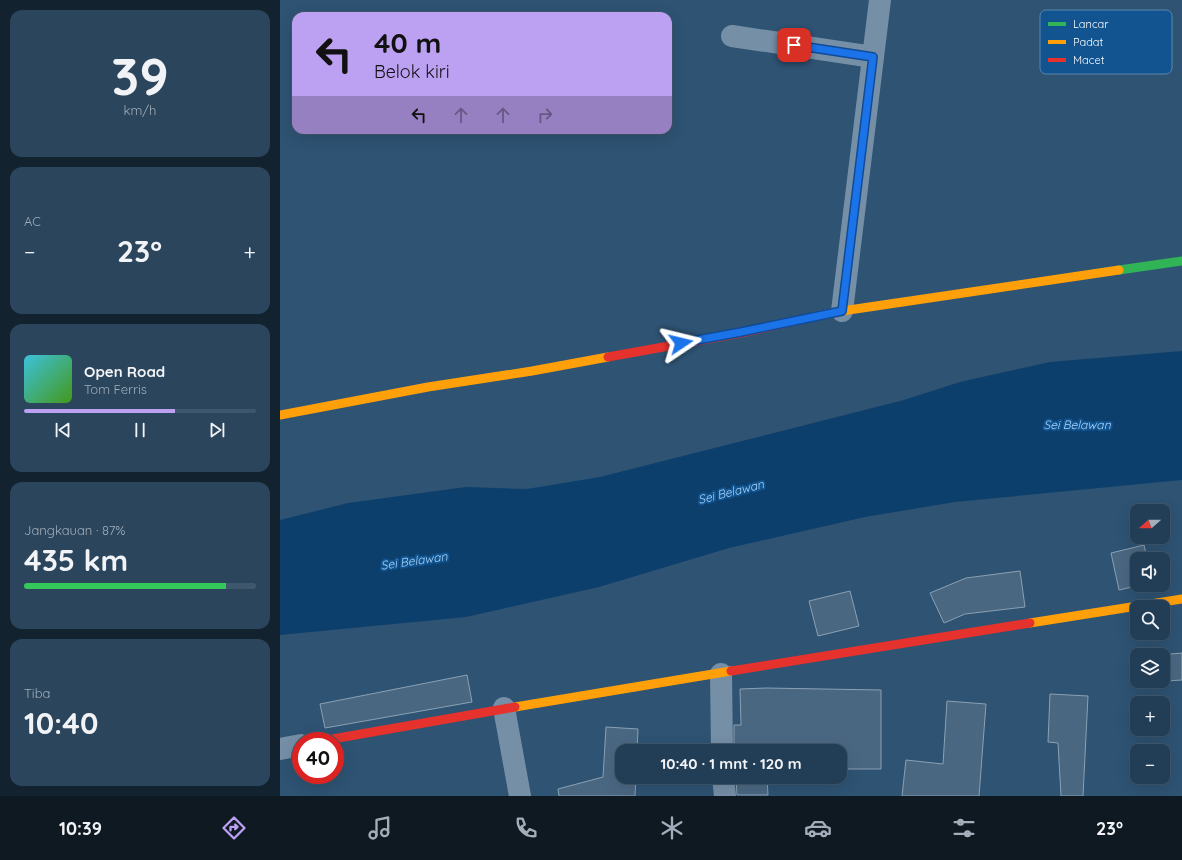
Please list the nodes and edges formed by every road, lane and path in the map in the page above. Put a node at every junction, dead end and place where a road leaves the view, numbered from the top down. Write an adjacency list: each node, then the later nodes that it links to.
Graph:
1 (880, 0): 3 (street)
2 (732, 36): 3 (street)
3 (873, 57): 5 (street)
4 (1182, 261): 5 (street)
5 (842, 311): 6 (street)
6 (280, 415)
7 (1182, 599): 8 (street)
8 (721, 674): 9 (street); 11 (street)
9 (504, 708): 10 (street); 15 (street)
10 (344, 737)
11 (722, 744)
12 (292, 747): 13 (street)
13 (280, 749)
14 (724, 784): 16 (street)
15 (520, 796)
16 (725, 796)

